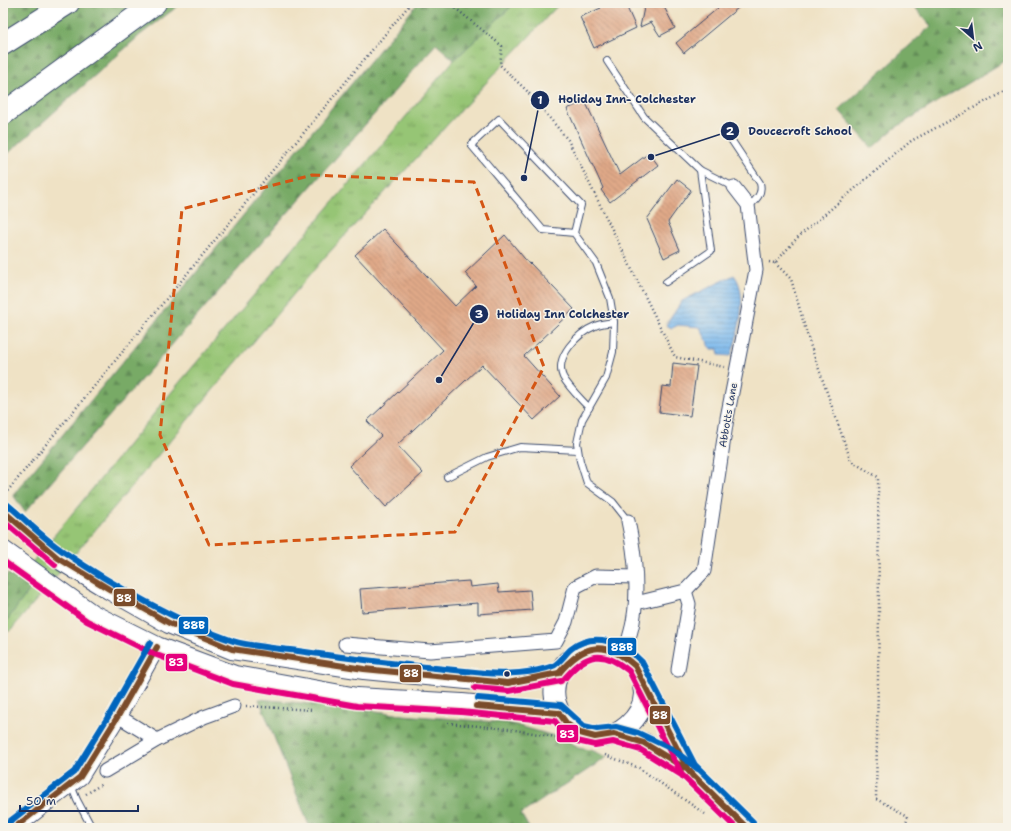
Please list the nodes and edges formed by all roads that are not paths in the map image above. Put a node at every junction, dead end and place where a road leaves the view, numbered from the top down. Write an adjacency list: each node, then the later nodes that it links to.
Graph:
1 (68, 3): 3 (highway)
2 (155, 3): 5 (highway)
3 (3, 44)
4 (606, 61): 7 (lane)
5 (3, 114)
6 (730, 138): 9 (lane)
7 (700, 170): 8 (lane); 11 (lane)
8 (734, 187): 9 (street, Abbotts Lane)
9 (748, 207): 20 (street, Abbotts Lane)
10 (574, 233): 10 (lane); 12 (lane)
11 (666, 282)
12 (614, 322): 13 (lane); 13 (lane)
13 (589, 408): 14 (lane)
14 (578, 450): 15 (lane); 17 (lane)
15 (448, 477)
16 (6, 515): 26 (main road)
17 (628, 521): 19 (street)
18 (3, 551): 23 (main road)
19 (635, 577): 21 (street); 22 (street)
20 (685, 591): 21 (street); 25 (street)
21 (636, 603): 24 (street)
22 (345, 644)
23 (157, 647): 29 (main road); 30 (street)
24 (624, 655): 26 (main road); 27 (main road)
25 (678, 670)
26 (559, 673): 29 (main road)
27 (642, 679): 31 (main road); 33 (main road)
28 (234, 706): 32 (street)
29 (559, 713): 31 (main road)
30 (118, 716): 32 (street); 35 (street)
31 (614, 734): 33 (main road)
32 (157, 740): 34 (street)
33 (688, 770): 38 (main road)
34 (105, 771)
35 (70, 784): 36 (street); 37 (lane)
36 (14, 828)
37 (92, 828)
38 (747, 828)

